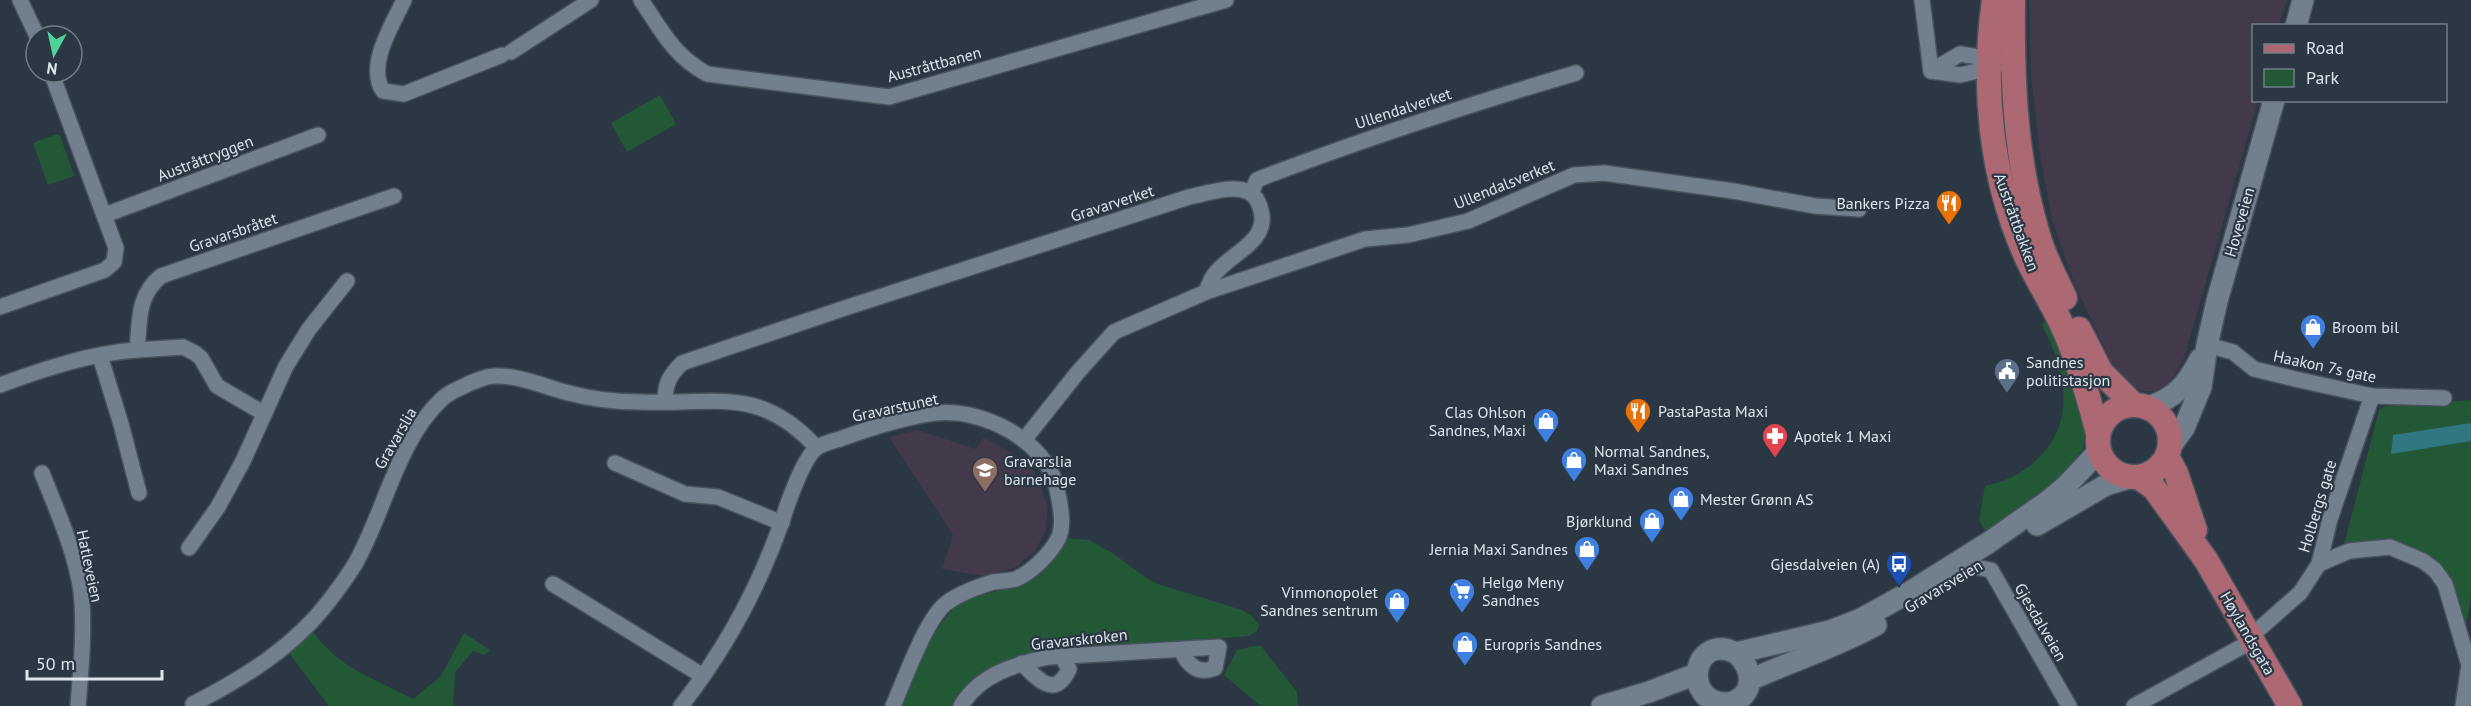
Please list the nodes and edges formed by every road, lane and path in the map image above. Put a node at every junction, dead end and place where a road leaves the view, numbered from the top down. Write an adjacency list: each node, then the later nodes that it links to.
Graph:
1 (20, 0): 10 (street)
2 (404, 0): 3 (street)
3 (591, 0)
4 (641, 0): 5 (street, Austråttbanen)
5 (1227, 0)
6 (1922, 0): 12 (street)
7 (1994, 0): 12 (main road, Austråttbakken)
8 (2013, 0): 12 (main road, Austråttbakken)
9 (2303, 0): 11 (main road)
10 (31, 24)
11 (2297, 24)
12 (1997, 63): 31 (main road, Austråttbakken); 34 (main road, Austråttbakken)
13 (1576, 73): 17 (street, Ullendalverket)
14 (56, 84): 20 (street)
15 (2273, 102): 24 (main road, Hoveveien)
16 (318, 135): 20 (street, Austråttryggen)
17 (1251, 193): 22 (street); 30 (street, Gravarverket)
18 (394, 196): 25 (street, Gravarsbråtet)
19 (1859, 209): 22 (street, Ullendalsverket)
20 (105, 215): 23 (street)
21 (347, 281): 32 (street)
22 (1206, 292): 33 (street)
23 (0, 307)
24 (2207, 345): 28 (street, Haakon 7s gate); 31 (main road, Hoveveien); 36 (main road, Hoveveien)
25 (137, 350): 26 (street); 32 (street)
26 (100, 356): 27 (street); 40 (street)
27 (0, 385)
28 (2372, 396): 29 (street, Haakon 7s gate); 44 (street, Holbergs gate)
29 (2444, 398)
30 (665, 402): 35 (street, Gravarslia); 55 (street, Gravarslia)
31 (2141, 406): 34 (main road); 36 (main road)
32 (263, 413): 42 (street)
33 (1024, 440): 35 (street, Gravarstunet); 59 (street, Gravarstunet)
34 (2098, 442): 39 (main road); 49 (main road, Gravarsveien)
35 (816, 447): 41 (street)
36 (2169, 452): 39 (main road); 43 (main road, Høylandsgata)
37 (615, 463): 41 (street)
38 (42, 473): 57 (street, Hatleveien)
39 (2134, 478): 43 (main road, Høylandsgata); 45 (main road, Gravarsveien)
40 (139, 493)
41 (782, 523): 53 (street)
42 (189, 548)
43 (2206, 560): 47 (main road, Høylandsgata)
44 (2319, 564): 47 (street, Holbergs gate); 66 (street)
45 (1975, 567): 54 (main road, Gravarsveien); 63 (street, Gjesdalveien)
46 (553, 584): 53 (street)
47 (2246, 642): 64 (street, Holbergs gate); 65 (main road, Høylandsgata)
48 (1181, 649): 48 (street, Gravarskroken); 50 (street, Gravarskroken)
49 (1736, 653): 52 (main road); 54 (main road)
50 (1062, 657): 51 (street, Gravarskroken); 51 (street)
51 (1022, 663): 60 (street, Gravarskroken)
52 (1696, 674): 56 (main road); 61 (main road)
53 (703, 676): 58 (street)
54 (1752, 691): 56 (main road)
55 (193, 704)
56 (1717, 704): 62 (main road)
57 (78, 706)
58 (681, 706)
59 (893, 706)
60 (961, 706)
61 (1602, 706)
62 (1689, 706)
63 (2069, 706)
64 (2134, 706)
65 (2290, 706)
66 (2463, 706)

